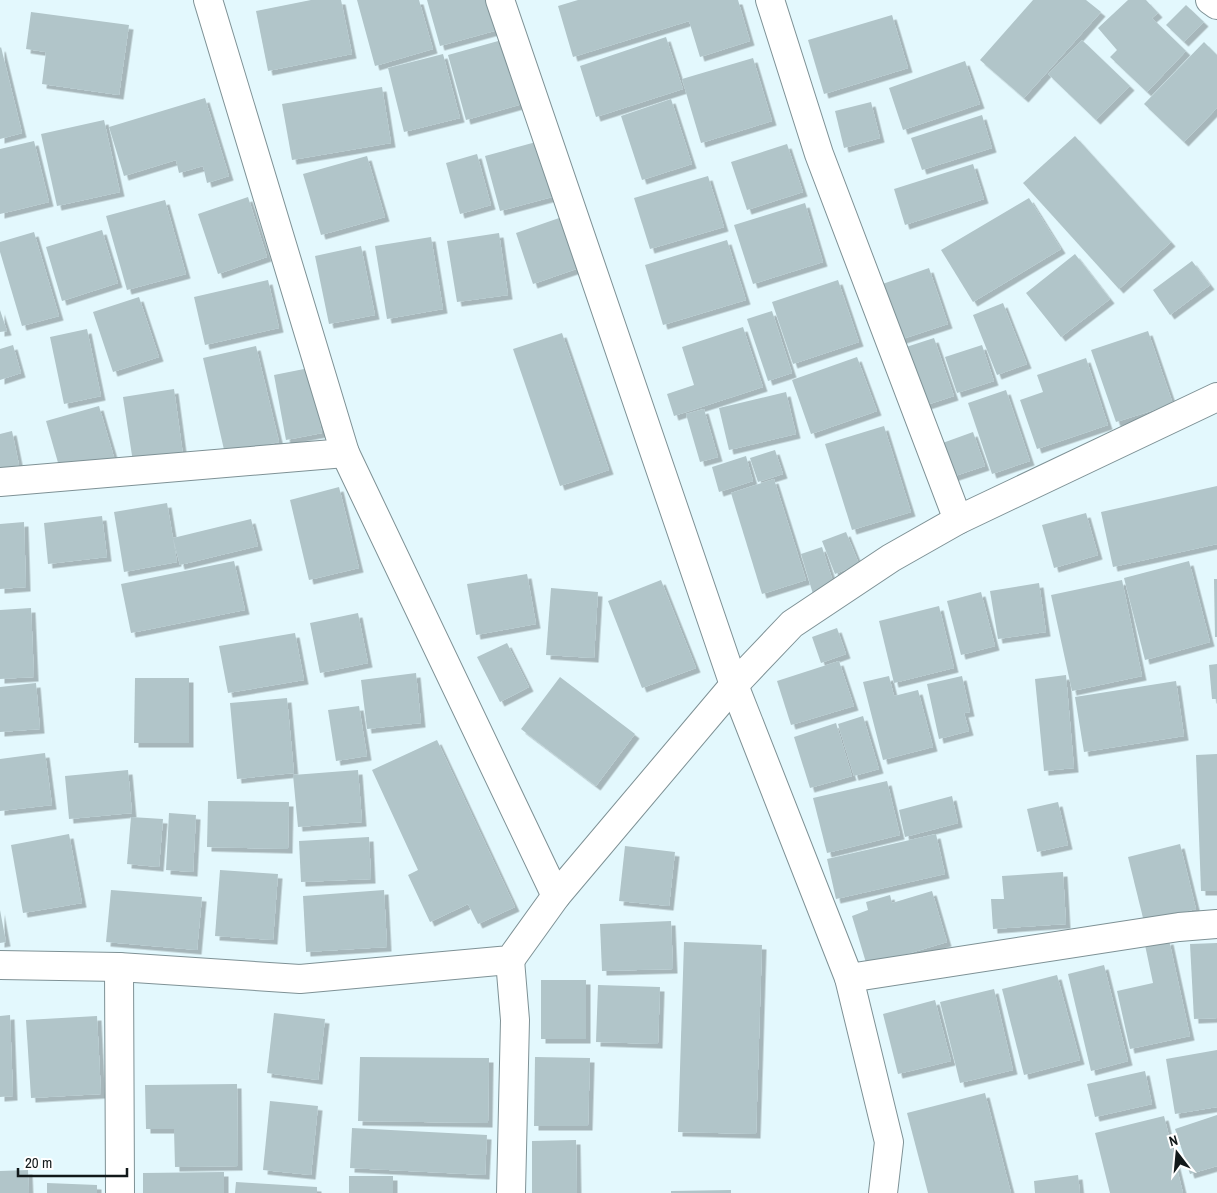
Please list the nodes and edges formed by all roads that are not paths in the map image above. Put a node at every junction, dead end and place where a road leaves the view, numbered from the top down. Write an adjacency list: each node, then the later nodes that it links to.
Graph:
1 (208, 0): 7 (street)
2 (500, 0): 10 (street)
3 (770, 0): 9 (street)
4 (1210, 0): 5 (street)
5 (1217, 5)
6 (1217, 397): 9 (street)
7 (345, 454): 8 (street); 11 (street)
8 (0, 482)
9 (958, 520): 10 (street)
10 (734, 685): 11 (street); 16 (street)
11 (556, 896): 13 (street)
12 (1217, 924): 16 (street)
13 (510, 960): 15 (street); 18 (street)
14 (0, 965): 15 (street)
15 (119, 967): 17 (street)
16 (849, 978): 19 (street)
17 (120, 1193)
18 (511, 1193)
19 (884, 1193)

